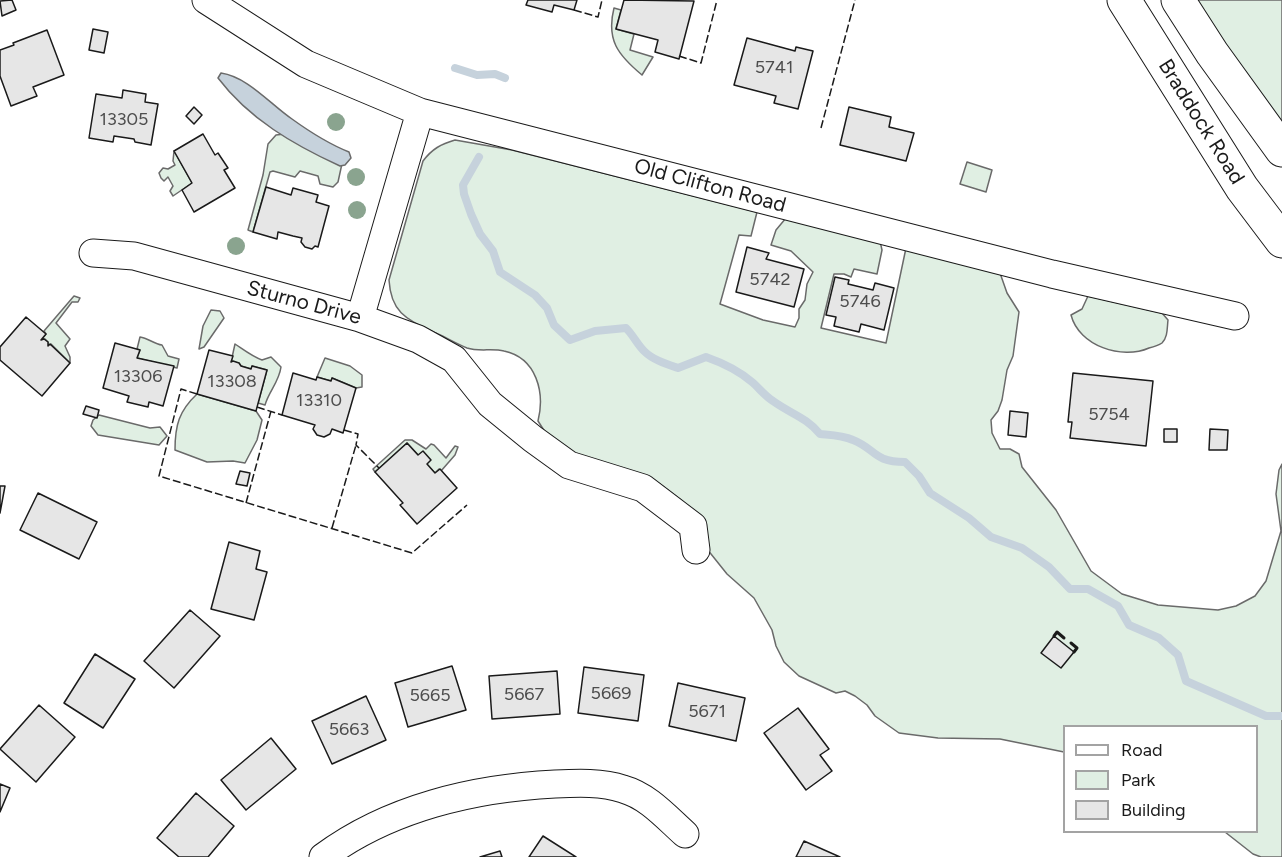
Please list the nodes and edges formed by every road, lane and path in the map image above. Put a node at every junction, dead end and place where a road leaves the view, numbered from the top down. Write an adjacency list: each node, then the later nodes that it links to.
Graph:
1 (206, 0): 4 (street, Old Clifton Road)
2 (1124, 0): 6 (main road, Braddock Road)
3 (1178, 0): 5 (main road)
4 (420, 112): 8 (street, Old Clifton Road); 9 (street)
5 (1282, 150)
6 (1282, 241)
7 (93, 253): 9 (street, Sturno Drive)
8 (1235, 316)
9 (360, 318): 10 (street, Sturno Drive)
10 (696, 550)
11 (685, 834): 12 (street)
12 (322, 857)

